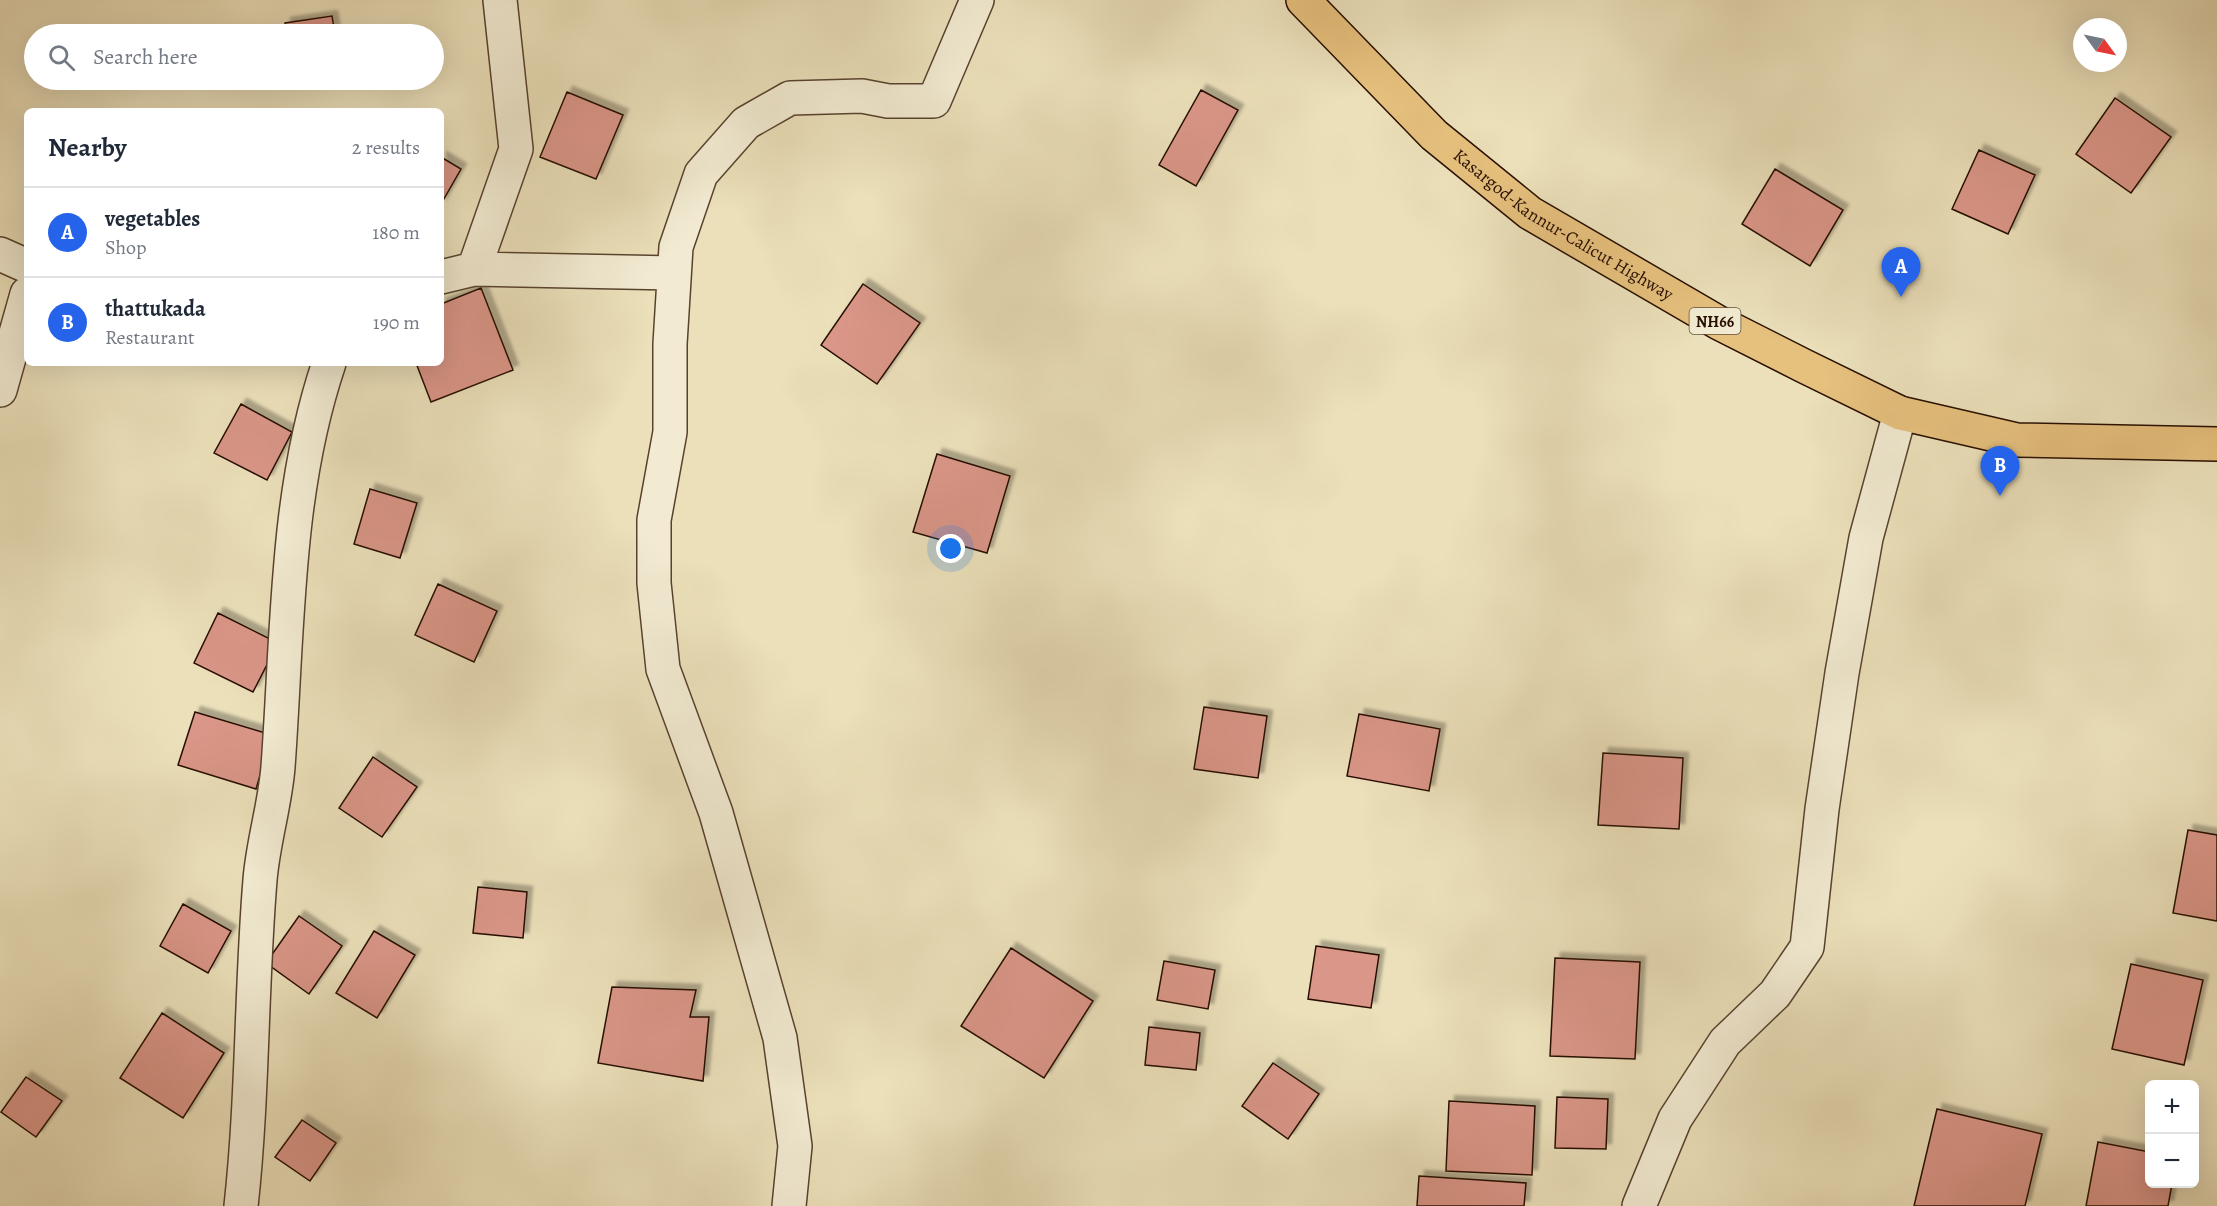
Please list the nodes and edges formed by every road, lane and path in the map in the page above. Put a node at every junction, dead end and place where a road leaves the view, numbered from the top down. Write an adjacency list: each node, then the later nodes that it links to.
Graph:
1 (500, 0): 6 (street)
2 (977, 0): 7 (street)
3 (1303, 0): 12 (highway, Kasargod-Kannur-Calicut Highway / NH66)
4 (0, 254): 5 (street)
5 (24, 265)
6 (474, 269): 7 (street); 8 (street)
7 (674, 273): 15 (street)
8 (444, 276)
9 (24, 305): 11 (street)
10 (327, 366): 14 (street)
11 (0, 390)
12 (1900, 413): 13 (highway, Kasargod-Kannur-Calicut Highway / NH66); 16 (street)
13 (2217, 444)
14 (241, 1206)
15 (789, 1206)
16 (1639, 1206)

